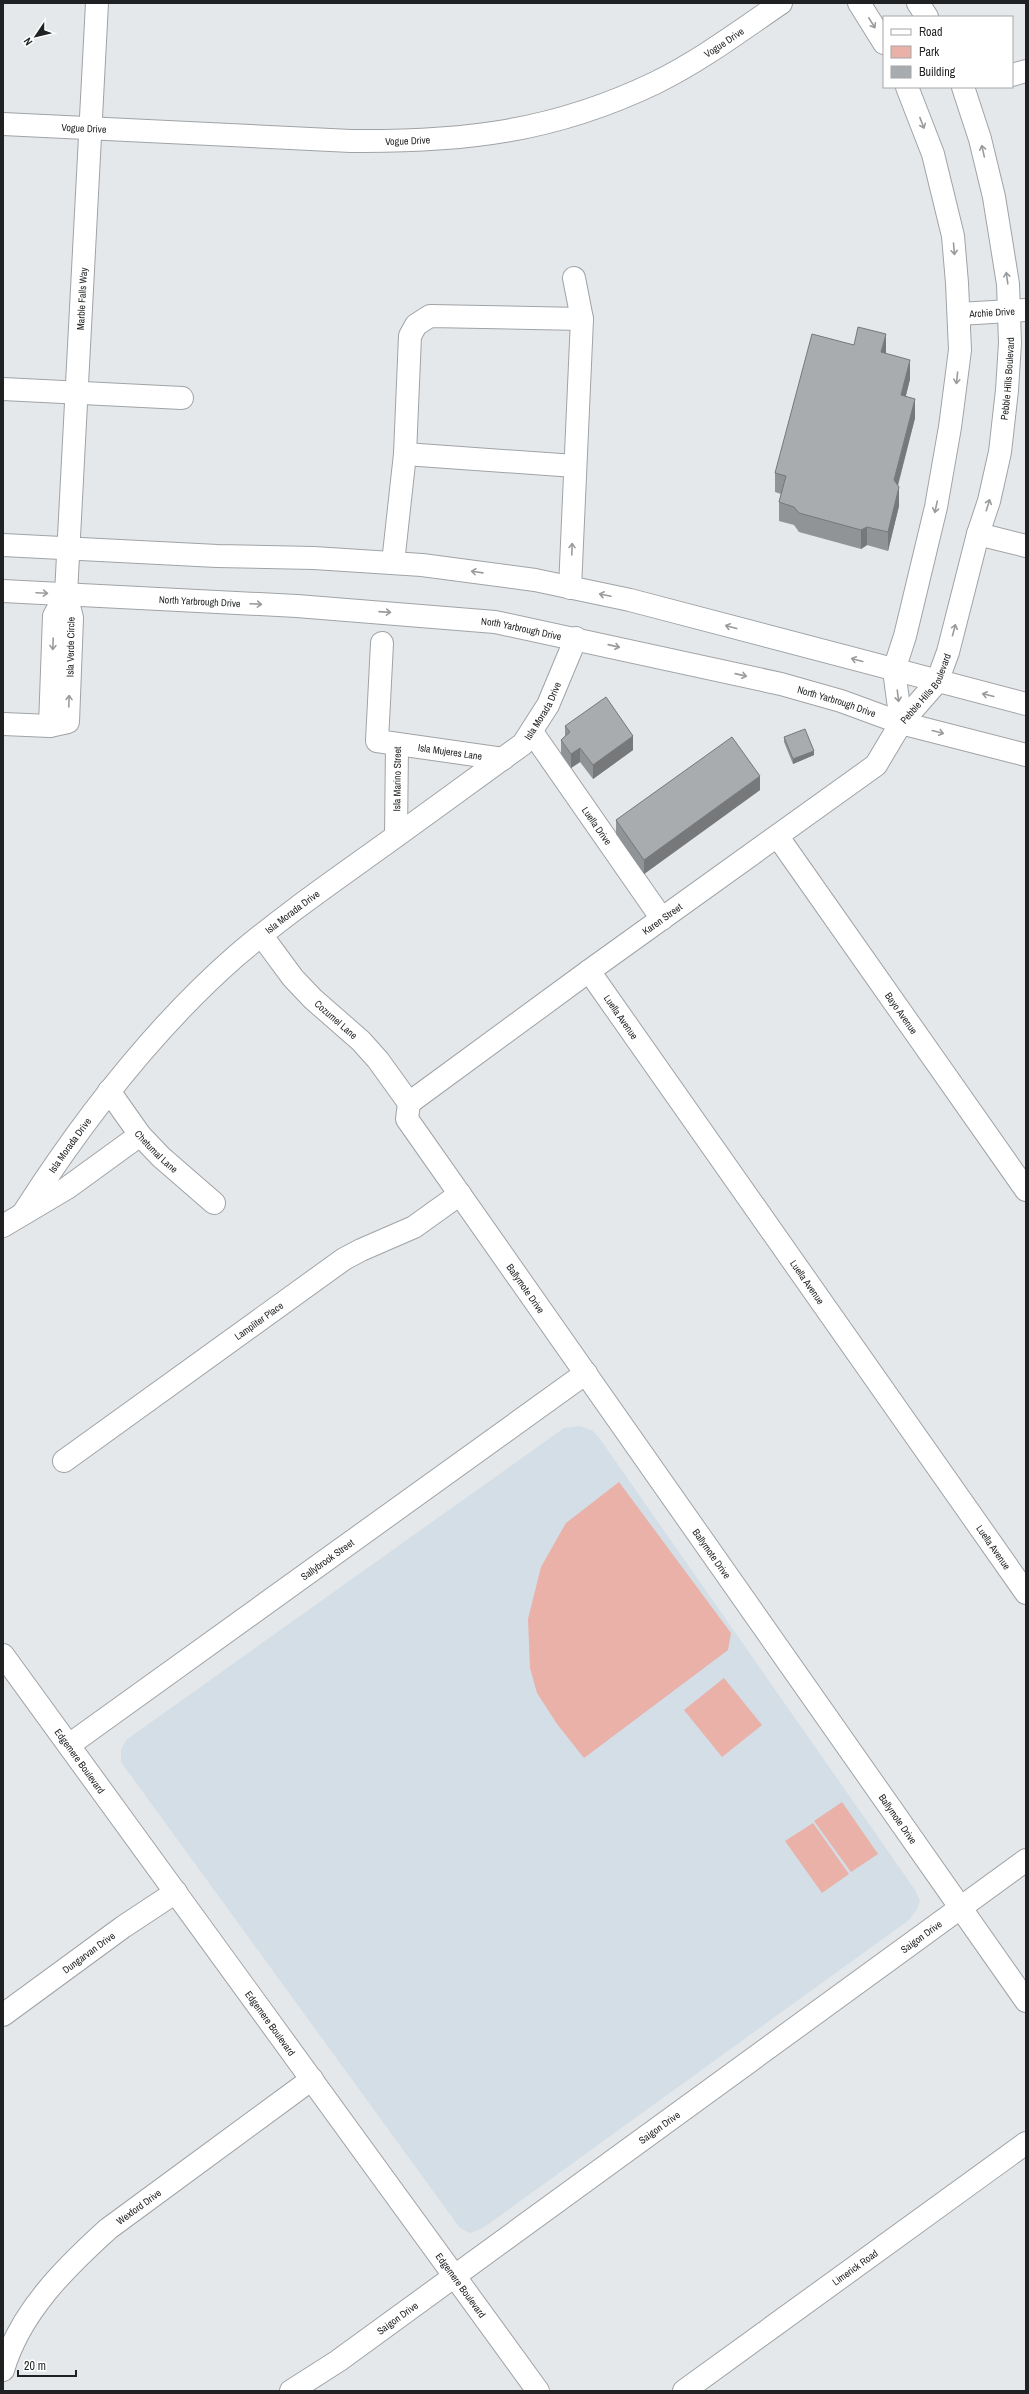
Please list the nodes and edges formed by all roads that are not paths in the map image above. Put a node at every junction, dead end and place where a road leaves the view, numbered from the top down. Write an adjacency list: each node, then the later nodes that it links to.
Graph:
1 (97, 3): 12 (street, Marble Falls Way)
2 (780, 3): 12 (street, Vogue Drive)
3 (859, 3): 6 (street, one-way to 6)
4 (918, 3): 5 (street)
5 (926, 16)
6 (883, 41)
7 (1026, 71): 8 (street)
8 (1013, 75)
9 (907, 88): 15 (street, Pebble Hills Boulevard, one-way to 15)
10 (968, 88): 14 (street, Pebble Hills Boulevard, one-way to 10)
11 (3, 124): 12 (street, Vogue Drive)
12 (90, 128): 18 (street, Marble Falls Way)
13 (574, 278): 16 (street)
14 (1017, 310): 15 (street, Archie Drive); 22 (street, Pebble Hills Boulevard, one-way to 14)
15 (959, 314): 32 (street, Pebble Hills Boulevard, one-way to 32)
16 (582, 319): 20 (street); 21 (street)
17 (3, 389): 18 (street)
18 (77, 393): 19 (street); 25 (street, Marble Falls Way)
19 (182, 398)
20 (406, 454): 21 (street); 26 (street)
21 (575, 466): 27 (street, one-way to 21)
22 (978, 534): 24 (street); 33 (street, Pebble Hills Boulevard, one-way to 22)
23 (3, 545): 25 (street)
24 (1026, 546)
25 (68, 548): 26 (street); 29 (street, Marble Falls Way)
26 (393, 563): 27 (street, one-way to 26)
27 (570, 588): 32 (street, one-way to 27)
28 (3, 591): 29 (street, North Yarbrough Drive, one-way to 29)
29 (66, 594): 30 (street, North Yarbrough Drive, one-way to 30); 36 (street, Isla Verde Circle)
30 (576, 638): 35 (street, North Yarbrough Drive, one-way to 35); 37 (street, Isla Morada Drive)
31 (382, 643): 38 (street, Isla Marino Street)
32 (894, 670): 33 (street); 35 (street, Pebble Hills Boulevard, one-way to 35)
33 (937, 682): 34 (street, one-way to 33); 35 (street, Pebble Hills Boulevard)
34 (1026, 704)
35 (901, 722): 39 (street, North Yarbrough Drive, one-way to 39); 42 (street, Karen Street)
36 (3, 724)
37 (532, 732): 40 (street, Isla Morada Drive); 43 (street, Luella Drive)
38 (398, 745): 40 (street, Isla Mujeres Lane); 41 (street, Isla Marino Street)
39 (1026, 755)
40 (503, 759): 41 (street, Isla Morada Drive)
41 (396, 836): 44 (street, Isla Morada Drive)
42 (778, 837): 43 (street, Karen Street); 49 (street, Bayo Avenue)
43 (662, 919): 45 (street, Karen Street)
44 (262, 936): 46 (street, Isla Morada Drive); 47 (street, Cozumel Lane)
45 (589, 971): 47 (street, Karen Street); 56 (street, Luella Avenue)
46 (109, 1091): 48 (street, Chetumal Lane); 52 (street, Isla Morada Drive)
47 (409, 1103): 50 (street, Ballymote Drive)
48 (140, 1135): 51 (street, Chetumal Lane); 52 (street, Isla Morada Drive)
49 (1026, 1190)
50 (460, 1194): 54 (street, Ballymote Drive); 55 (street, Lampliter Place)
51 (214, 1203)
52 (24, 1212): 53 (street, Isla Morada Drive)
53 (3, 1226)
54 (586, 1374): 58 (street, Sallybrook Street); 61 (street, Ballymote Drive)
55 (64, 1461)
56 (1026, 1593)
57 (3, 1655): 58 (street, Edgemere Boulevard)
58 (69, 1745): 60 (street, Edgemere Boulevard)
59 (1026, 1860): 61 (street, Saigon Drive)
60 (176, 1892): 63 (street, Dungarvan Drive); 64 (street, Edgemere Boulevard)
61 (960, 1907): 62 (street, Ballymote Drive); 66 (street, Saigon Drive)
62 (1026, 2001)
63 (3, 2015)
64 (312, 2079): 66 (street, Edgemere Boulevard); 67 (street, Wexford Drive)
65 (1026, 2143): 70 (street, Limerick Road)
66 (455, 2276): 68 (street, Saigon Drive); 69 (street, Edgemere Boulevard)
67 (3, 2370)
68 (291, 2391)
69 (538, 2391)
70 (684, 2391)

